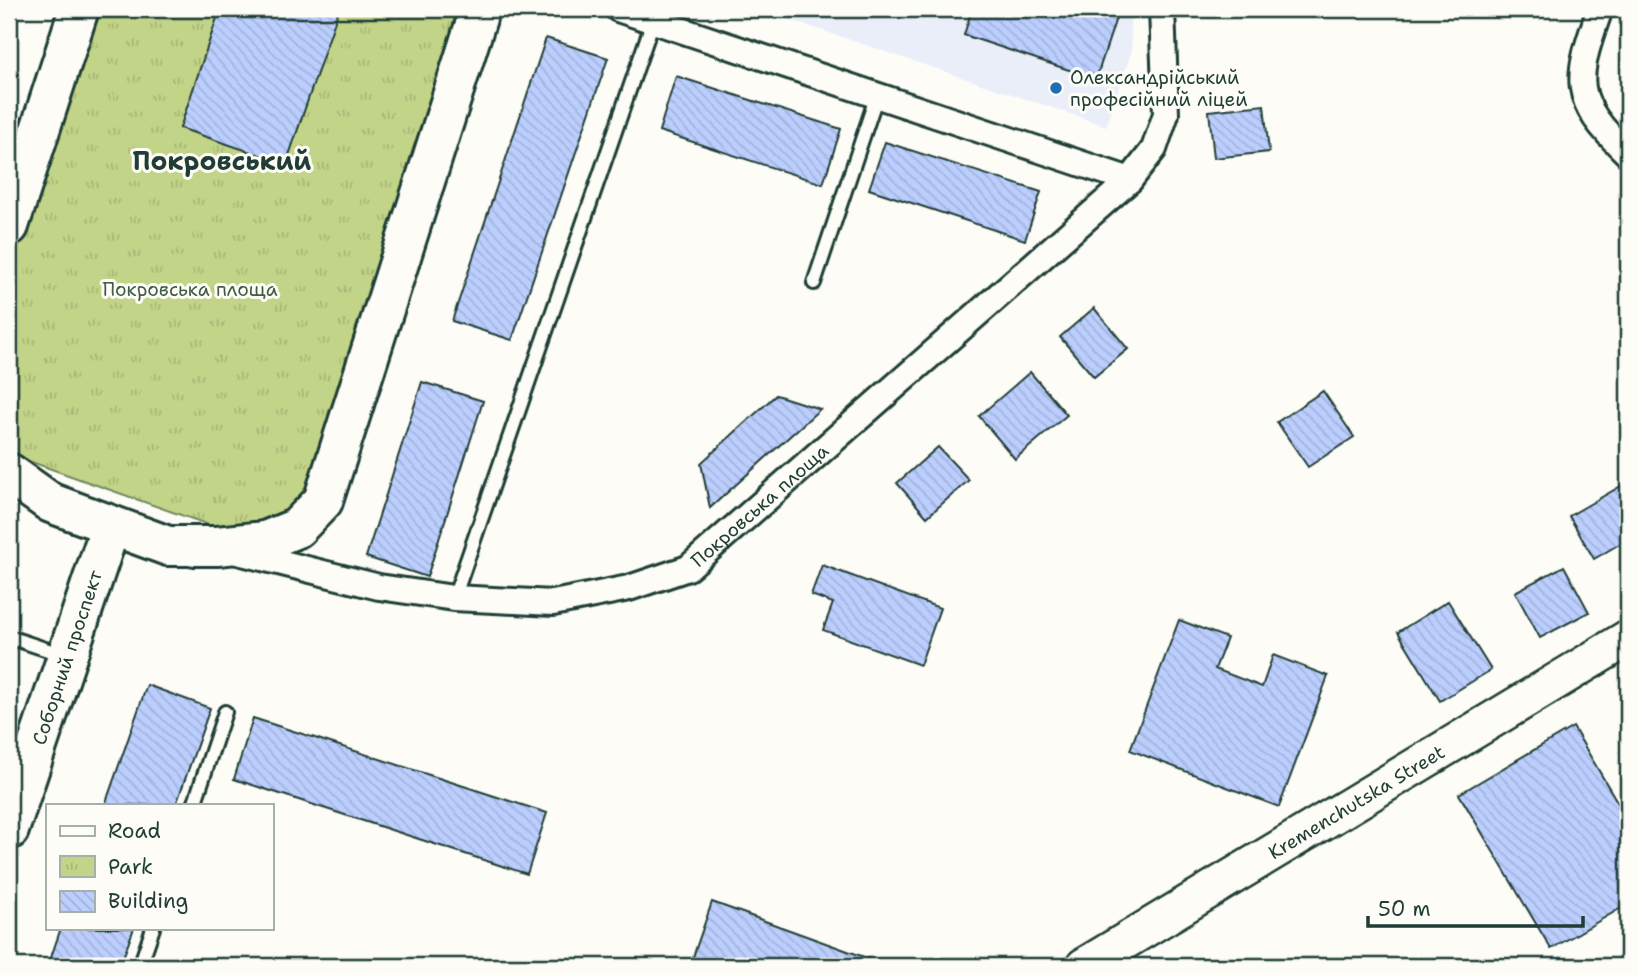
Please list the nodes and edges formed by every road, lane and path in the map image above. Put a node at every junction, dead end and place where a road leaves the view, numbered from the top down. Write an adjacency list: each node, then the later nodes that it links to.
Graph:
1 (79, 9): 10 (highway)
2 (476, 9): 14 (highway, Покровська площа)
3 (618, 9): 6 (street)
4 (1162, 9): 9 (street, Покровська площа)
5 (1600, 9): 8 (street)
6 (653, 21): 7 (street); 15 (lane)
7 (877, 95): 9 (street); 11 (lane)
8 (1628, 154)
9 (1130, 180): 15 (street, Покровська площа)
10 (11, 212)
11 (814, 283)
12 (9, 474): 13 (highway, Покровська площа)
13 (111, 525): 14 (highway, Покровська площа); 18 (highway, Соборний проспект)
14 (217, 546): 15 (street, Покровська площа)
15 (454, 598)
16 (9, 636): 18 (lane)
17 (1628, 638): 24 (street, Kremenchutska Street)
18 (66, 657): 21 (highway, Соборний проспект)
19 (225, 712): 20 (lane)
20 (194, 804)
21 (9, 830)
22 (152, 930): 23 (lane)
23 (141, 966)
24 (1084, 966)

